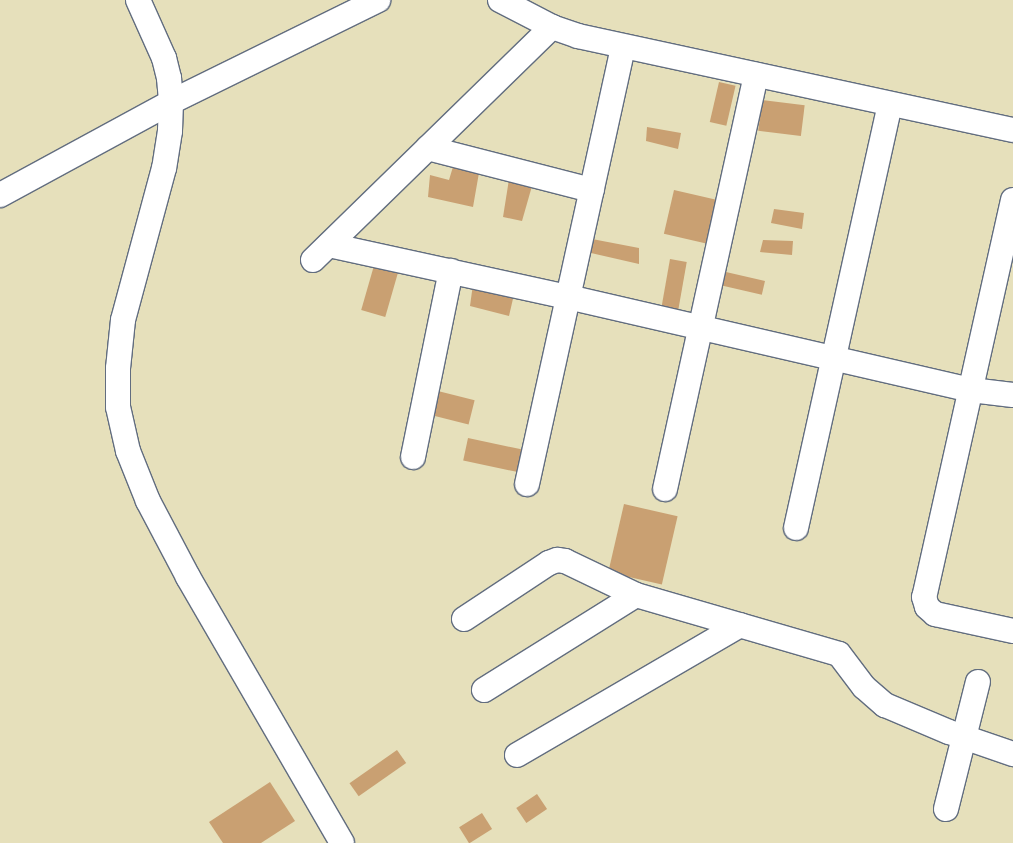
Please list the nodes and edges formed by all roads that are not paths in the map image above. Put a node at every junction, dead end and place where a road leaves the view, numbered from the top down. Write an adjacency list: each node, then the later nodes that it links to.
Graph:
1 (138, 0): 7 (street)
2 (378, 0): 7 (street)
3 (500, 0): 4 (street)
4 (552, 27): 5 (street); 10 (street)
5 (624, 47): 6 (street); 11 (street)
6 (756, 75): 8 (street); 16 (street)
7 (171, 102): 12 (street); 34 (street)
8 (890, 104): 9 (street); 17 (street)
9 (1013, 130)
10 (428, 148): 11 (street); 14 (street)
11 (592, 190): 15 (street)
12 (0, 195)
13 (1013, 200): 18 (street)
14 (451, 271): 15 (street); 20 (street)
15 (568, 297): 16 (street); 21 (street)
16 (701, 327): 17 (street); 22 (street)
17 (835, 358): 18 (street); 23 (street)
18 (971, 390): 19 (street); 27 (street)
19 (1013, 395)
20 (413, 457)
21 (527, 484)
22 (665, 489)
23 (796, 528)
24 (636, 595): 25 (street); 26 (street); 29 (street)
25 (464, 619)
26 (740, 625): 30 (street); 32 (street)
27 (1013, 631)
28 (978, 682): 30 (street)
29 (484, 690)
30 (964, 737): 31 (street); 33 (street)
31 (1013, 754)
32 (517, 755)
33 (946, 809)
34 (342, 843)

